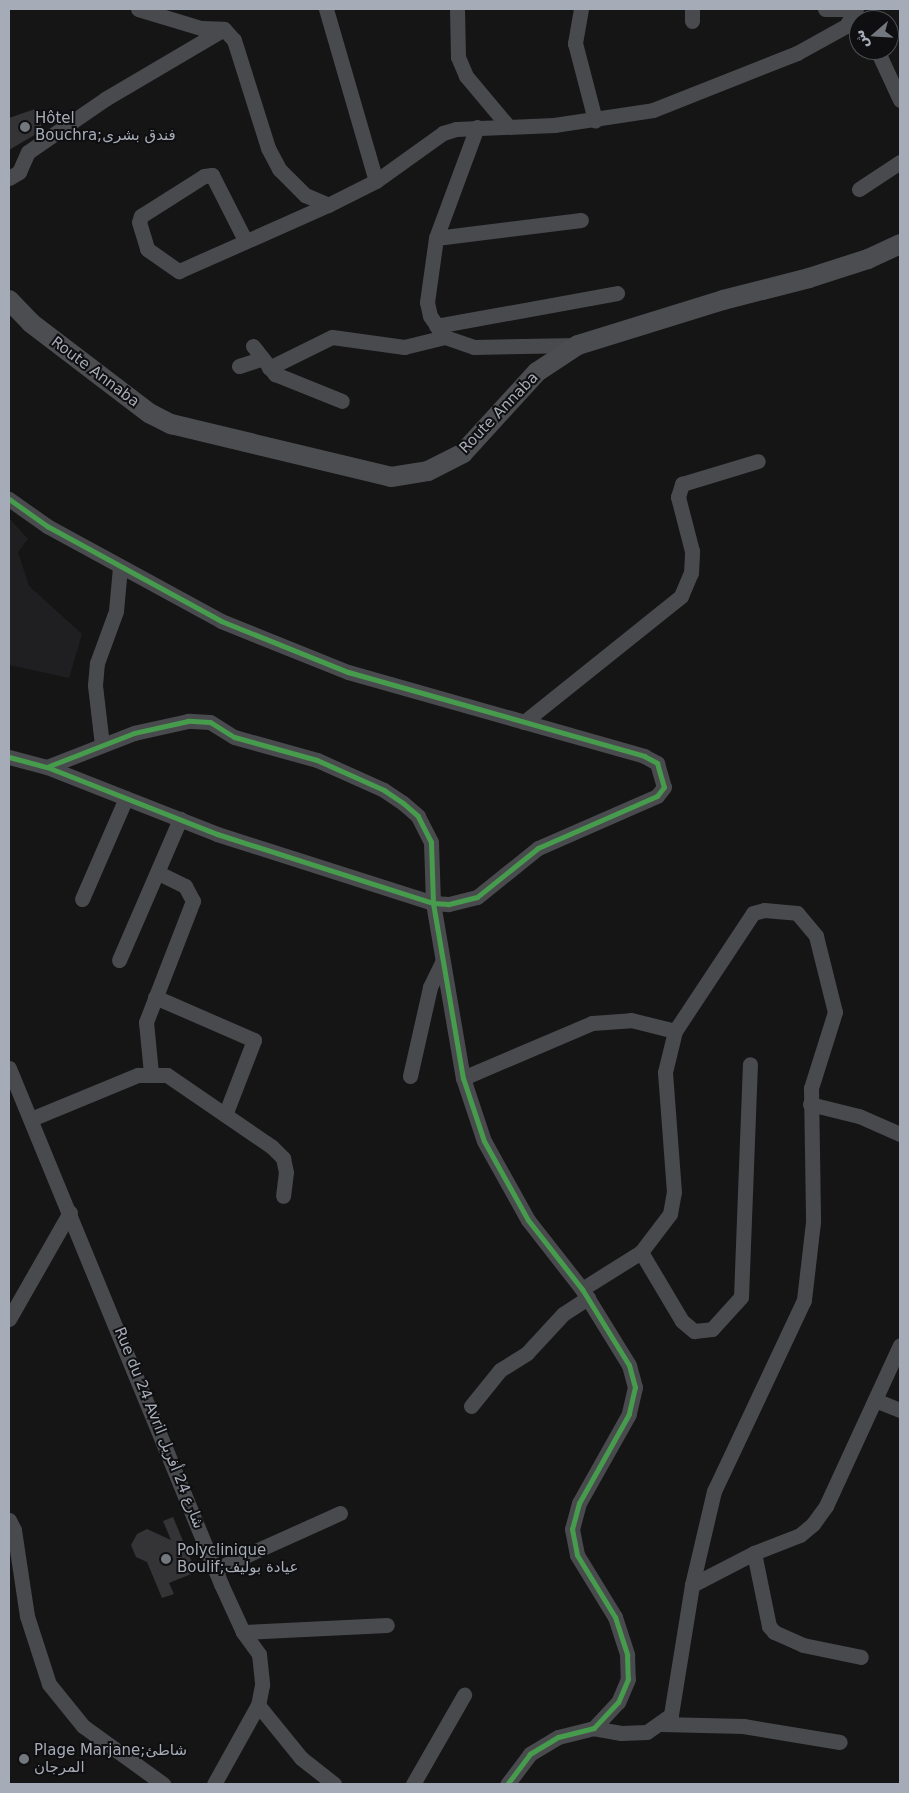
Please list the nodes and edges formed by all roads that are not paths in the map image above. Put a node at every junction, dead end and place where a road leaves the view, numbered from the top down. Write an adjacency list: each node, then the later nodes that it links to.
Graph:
1 (138, 9): 8 (street)
2 (326, 9): 16 (street)
3 (457, 9): 12 (street)
4 (581, 9): 11 (street)
5 (825, 9): 6 (street)
6 (849, 13)
7 (849, 21): 11 (street)
8 (224, 29): 15 (street); 18 (street)
9 (882, 60): 10 (street)
10 (900, 100)
11 (595, 120): 12 (street)
12 (508, 126): 13 (street)
13 (477, 127): 16 (street); 20 (street)
14 (900, 162): 17 (street)
15 (9, 178)
16 (376, 181): 18 (street)
17 (859, 189)
18 (328, 205): 21 (street)
19 (581, 220): 20 (street)
20 (436, 238): 25 (street)
21 (245, 240): 21 (street)
22 (900, 244): 26 (main road, Route Annaba)
23 (618, 293): 25 (street)
24 (9, 300): 26 (main road, Route Annaba)
25 (440, 331): 26 (street); 27 (street)
26 (583, 344)
27 (261, 357): 28 (street); 29 (street)
28 (239, 366)
29 (342, 402)
30 (758, 461): 33 (street)
31 (9, 499): 32 (street)
32 (120, 567): 33 (street); 34 (street)
33 (524, 722): 41 (street)
34 (102, 745): 36 (street); 41 (street)
35 (9, 757): 36 (street)
36 (47, 767): 37 (street)
37 (126, 798): 38 (street); 40 (street)
38 (180, 819): 39 (street); 41 (street)
39 (158, 873): 42 (street); 44 (street)
40 (82, 898)
41 (433, 903): 43 (street)
42 (119, 960)
43 (442, 962): 49 (street); 50 (street)
44 (155, 997): 48 (street); 52 (street)
45 (676, 1031): 50 (street); 51 (street); 57 (street)
46 (750, 1064): 57 (street)
47 (9, 1068): 53 (street, Rue du 24 Avril شارع 24 أفريل)
48 (151, 1073): 52 (street); 53 (street)
49 (410, 1076)
50 (463, 1078): 58 (street)
51 (810, 1104): 54 (street); 68 (street)
52 (225, 1115): 55 (street)
53 (31, 1119): 56 (street, Rue du 24 Avril شارع 24 أفريل)
54 (900, 1134)
55 (283, 1196)
56 (70, 1212): 59 (street); 67 (street, Rue du 24 Avril شارع 24 أفريل)
57 (641, 1252): 58 (street)
58 (585, 1293): 62 (street); 75 (street)
59 (9, 1319)
60 (900, 1344): 61 (street)
61 (875, 1400): 63 (street); 66 (street)
62 (471, 1406)
63 (900, 1410)
64 (340, 1513): 67 (street)
65 (9, 1520): 78 (street)
66 (754, 1552): 68 (street); 71 (street)
67 (216, 1569): 70 (street, Rue du 24 Avril شارع 24 أفريل)
68 (692, 1585): 74 (street)
69 (388, 1625): 70 (street)
70 (243, 1632): 73 (street, Rue du 24 Avril شارع 24 أفريل)
71 (861, 1657)
72 (464, 1695): 84 (street)
73 (258, 1706): 77 (street); 81 (street, Rue du 24 Avril شارع 24 أفريل)
74 (662, 1724): 75 (street); 76 (street)
75 (594, 1728): 85 (street)
76 (840, 1742)
77 (300, 1758): 82 (street); 83 (street)
78 (142, 1768): 79 (street); 80 (street)
79 (149, 1784)
80 (163, 1784)
81 (214, 1784)
82 (316, 1784)
83 (334, 1784)
84 (413, 1784)
85 (507, 1784)

